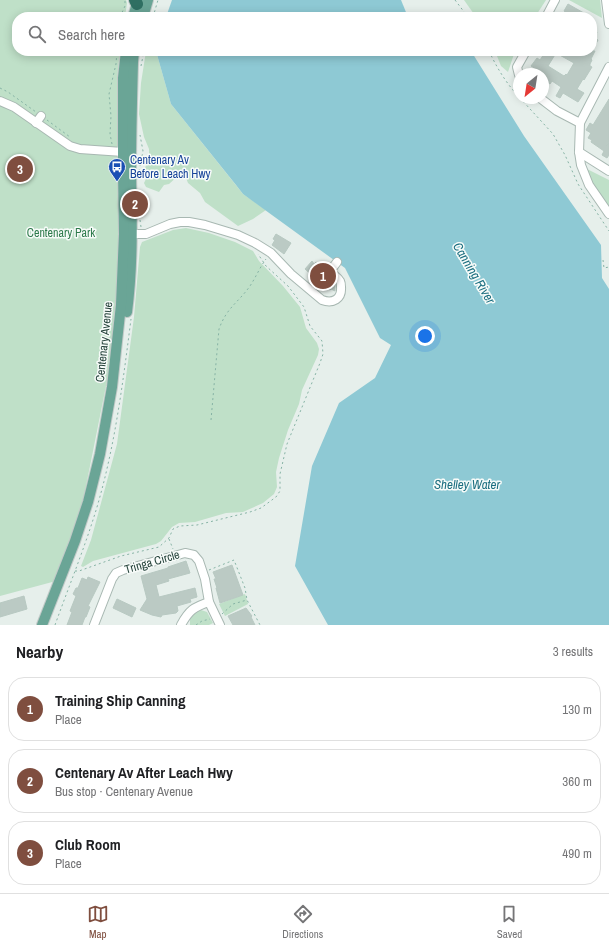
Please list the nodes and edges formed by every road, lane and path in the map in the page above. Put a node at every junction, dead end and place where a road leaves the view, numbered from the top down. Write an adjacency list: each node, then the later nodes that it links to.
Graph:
1 (124, 0): 7 (path)
2 (158, 0): 10 (path)
3 (454, 0): 11 (path)
4 (555, 0): 12 (street)
5 (606, 0): 13 (street)
6 (140, 1): 8 (main road); 9 (main road)
7 (122, 12)
8 (135, 12)
9 (141, 12)
10 (154, 12)
11 (464, 12)
12 (549, 12)
13 (609, 24)
14 (116, 56): 29 (path)
15 (126, 56): 30 (main road, Centenary Avenue)
16 (134, 56): 35 (main road, Centenary Avenue)
17 (491, 56): 22 (path)
18 (523, 56): 20 (street)
19 (609, 67): 27 (street)
20 (517, 68)
21 (0, 88): 26 (path)
22 (513, 91)
23 (0, 101): 26 (street)
24 (525, 104): 34 (path)
25 (548, 104): 27 (street)
26 (40, 118): 28 (path); 28 (street)
27 (580, 124): 31 (street)
28 (72, 142): 29 (street)
29 (111, 147): 30 (street)
30 (123, 152): 35 (main road, Centenary Avenue)
31 (579, 152): 32 (street); 33 (street)
32 (609, 170)
33 (609, 214)
34 (609, 231)
35 (128, 234): 37 (street); 50 (main road, Centenary Avenue); 51 (main road, Centenary Avenue)
36 (256, 250): 40 (path)
37 (271, 253): 39 (street); 40 (path)
38 (603, 260): 41 (path)
39 (337, 262)
40 (264, 263): 42 (path); 43 (path)
41 (609, 267)
42 (211, 420)
43 (169, 538): 44 (path); 52 (path)
44 (176, 555): 45 (street, Tringa Circle); 53 (street, Tringa Circle)
45 (203, 572): 46 (path); 47 (street, Tringa Circle)
46 (247, 600): 48 (path); 57 (path)
47 (209, 602): 54 (street); 56 (street, Tringa Circle)
48 (219, 610)
49 (213, 619): 55 (path)
50 (42, 625)
51 (49, 625)
52 (55, 625)
53 (94, 625)
54 (181, 625)
55 (196, 625)
56 (220, 625)
57 (260, 625)

